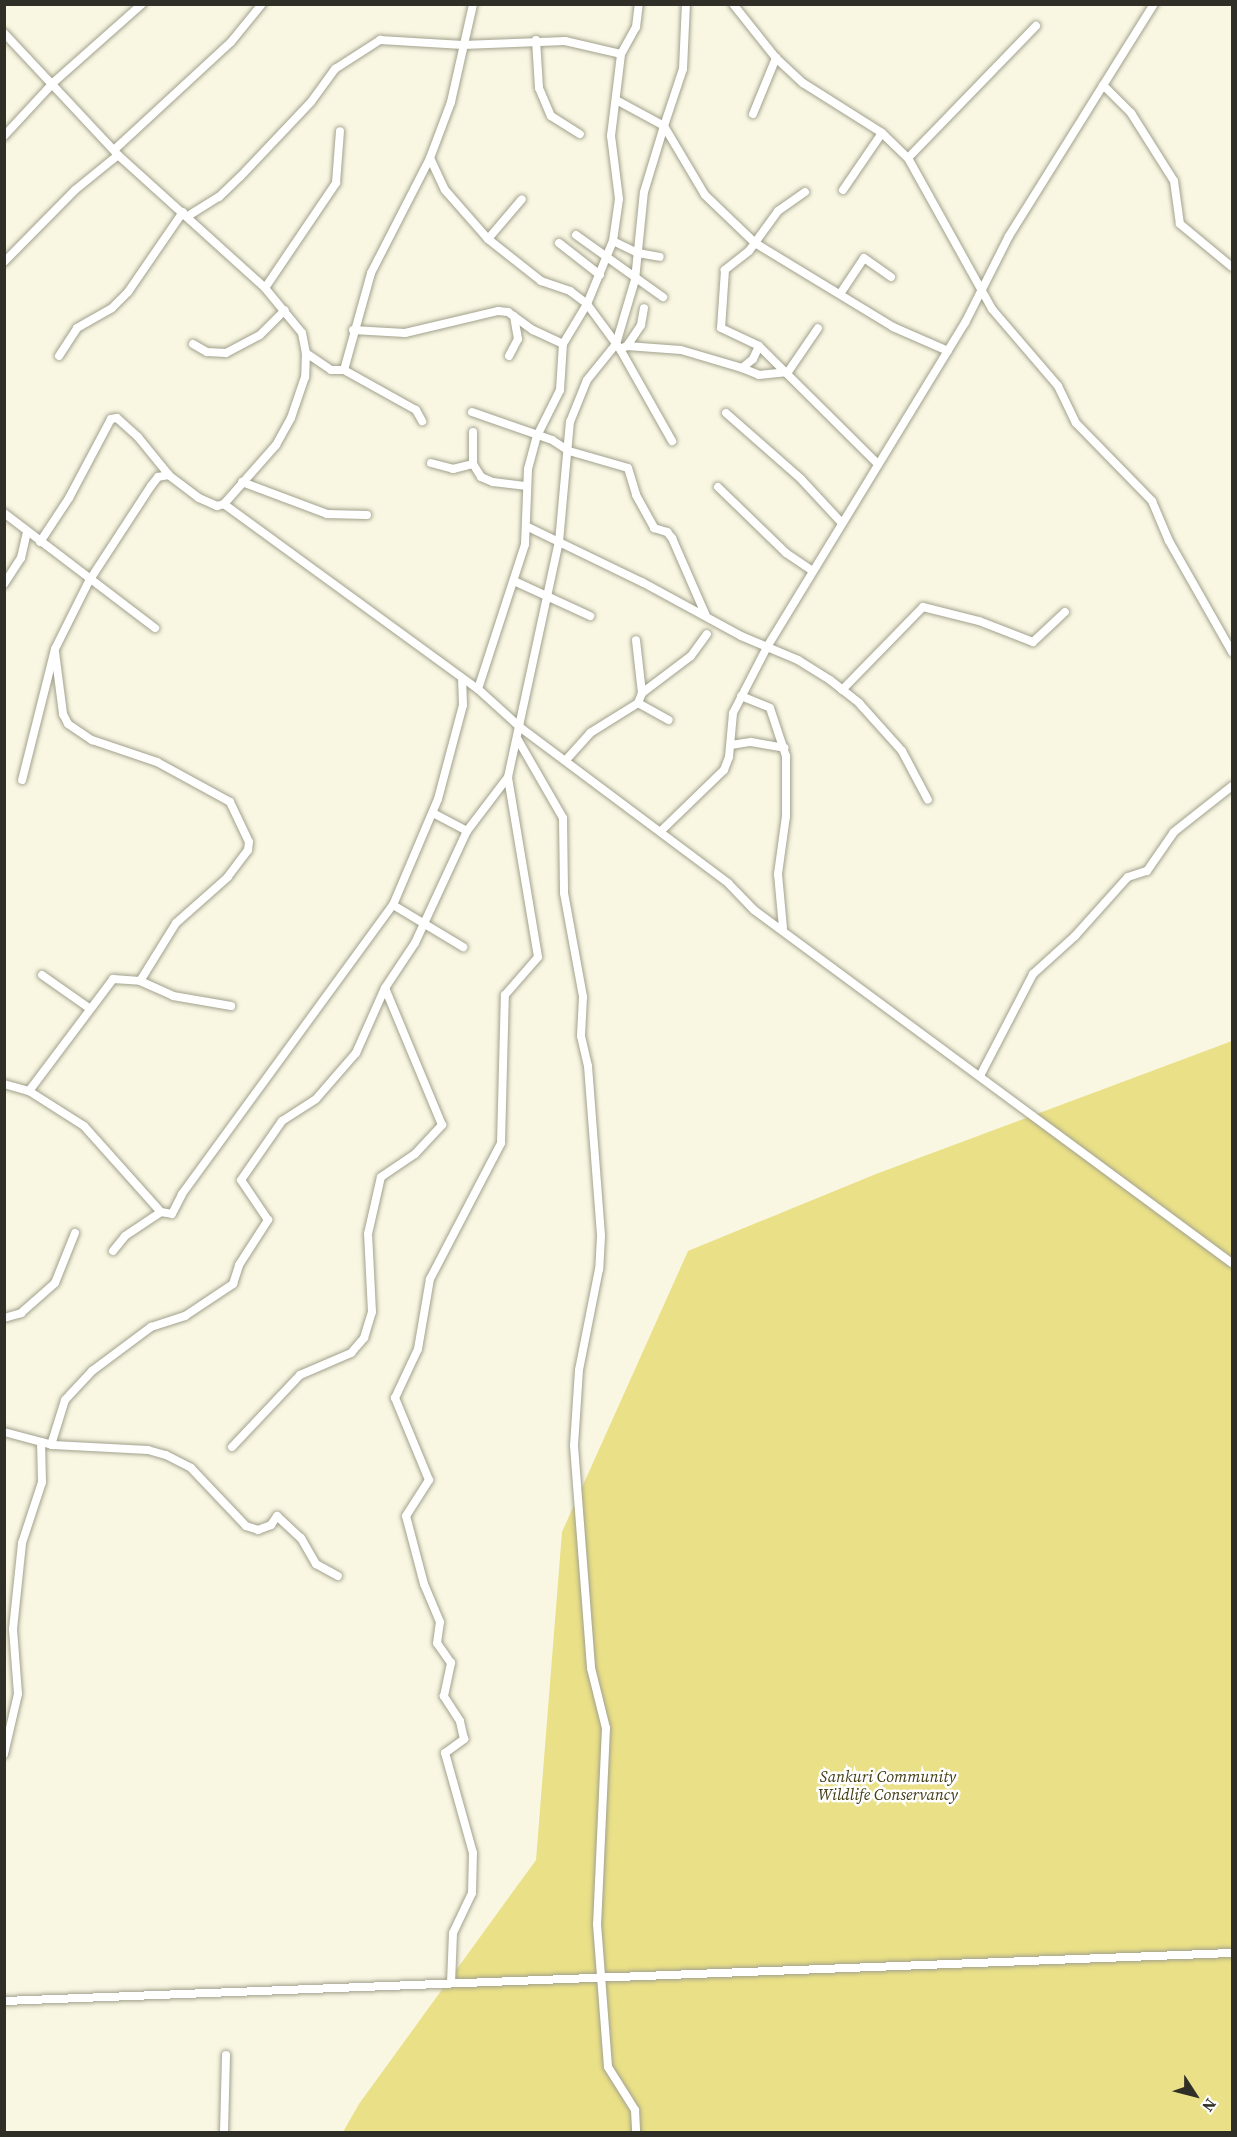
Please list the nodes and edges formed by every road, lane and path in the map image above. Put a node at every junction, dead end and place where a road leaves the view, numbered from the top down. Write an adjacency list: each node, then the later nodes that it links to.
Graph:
1 (142, 4): 14 (street)
2 (262, 4): 23 (street)
3 (473, 4): 11 (street)
4 (639, 4): 12 (street)
5 (686, 4): 18 (street)
6 (1154, 4): 15 (street)
7 (738, 6): 13 (street)
8 (1036, 26): 25 (street)
9 (4, 33): 14 (street)
10 (536, 40): 11 (street); 12 (street); 21 (street)
11 (463, 45): 24 (street); 29 (street)
12 (621, 54): 16 (street)
13 (776, 58): 17 (street); 20 (street)
14 (54, 82): 22 (street); 23 (street)
15 (1103, 85): 39 (street); 44 (street)
16 (618, 101): 18 (street); 32 (street)
17 (753, 114)
18 (664, 126): 34 (street); 35 (street)
19 (340, 131): 43 (street)
20 (882, 133): 25 (street); 26 (street)
21 (580, 134)
22 (4, 136)
23 (116, 152): 29 (street); 38 (street)
24 (430, 158): 31 (street); 52 (street)
25 (908, 158): 44 (street)
26 (843, 190)
27 (805, 192): 34 (street)
28 (522, 199): 31 (street)
29 (186, 214): 43 (street); 59 (street)
30 (576, 236): 37 (street)
31 (488, 239): 47 (street)
32 (613, 241): 35 (street); 37 (street)
33 (559, 243): 40 (street)
34 (755, 243): 45 (street); 56 (street)
35 (638, 253): 36 (street); 42 (street)
36 (660, 257)
37 (607, 259): 40 (street); 42 (street)
38 (4, 262)
39 (1233, 267)
40 (600, 275): 47 (street)
41 (891, 278): 45 (street)
42 (635, 280): 46 (street); 55 (street)
43 (265, 288): 49 (street)
44 (983, 290): 57 (street); 99 (street)
45 (840, 294): 57 (street)
46 (663, 297)
47 (587, 304): 54 (street); 55 (street)
48 (644, 308): 55 (street)
49 (285, 309): 53 (street); 58 (street)
50 (514, 316): 52 (street); 54 (street); 60 (street)
51 (818, 328): 63 (street)
52 (353, 330): 62 (street)
53 (192, 344)
54 (563, 344): 68 (street)
55 (621, 346): 61 (street); 69 (street); 70 (street)
56 (759, 346): 61 (street); 63 (street)
57 (948, 351): 73 (street)
58 (306, 353): 62 (street); 75 (street)
59 (58, 356)
60 (509, 356)
61 (742, 368): 63 (street)
62 (344, 370): 66 (street)
63 (788, 372): 73 (street)
64 (472, 412): 68 (street)
65 (726, 413): 81 (street)
66 (422, 421)
67 (474, 432): 72 (street)
68 (537, 436): 70 (street); 76 (street)
69 (672, 441)
70 (569, 451): 85 (street); 93 (street)
71 (431, 463): 72 (street)
72 (473, 464): 76 (street)
73 (878, 464): 81 (street)
74 (169, 475): 78 (street); 84 (street); 87 (street)
75 (242, 482): 78 (street); 80 (street)
76 (525, 486): 82 (street)
77 (718, 487): 86 (street)
78 (224, 504): 100 (street)
79 (4, 513): 83 (street)
80 (367, 515)
81 (841, 522): 86 (street)
82 (528, 527): 85 (street); 88 (street)
83 (27, 532): 84 (street); 89 (street)
84 (40, 542): 87 (street)
85 (559, 542): 90 (street); 93 (street)
86 (810, 570): 97 (street)
87 (89, 581): 94 (street); 98 (street)
88 (514, 581): 90 (street); 101 (street)
89 (4, 584)
90 (547, 594): 92 (street); 107 (street)
91 (1065, 612): 102 (street)
92 (590, 616)
93 (706, 616): 97 (street)
94 (155, 628)
95 (707, 634): 103 (street)
96 (636, 640): 103 (street)
97 (767, 647): 102 (street); 104 (street)
98 (55, 649): 113 (street); 124 (street)
99 (1233, 652)
100 (462, 679): 101 (street); 116 (street)
101 (478, 689): 107 (street)
102 (842, 690): 115 (street)
103 (642, 693): 105 (street)
104 (741, 696): 109 (street); 110 (street)
105 (638, 703): 106 (street); 111 (street)
106 (669, 720)
107 (521, 728): 108 (street); 111 (street)
108 (518, 740): 112 (street); 143 (street)
109 (731, 745): 110 (street); 117 (street)
110 (784, 748): 121 (street)
111 (566, 760): 117 (street)
112 (508, 777): 118 (street); 144 (street)
113 (22, 780)
114 (1233, 786): 128 (street)
115 (928, 800)
116 (433, 813): 118 (street); 119 (street)
117 (662, 830): 121 (street)
118 (467, 831): 120 (street)
119 (393, 905): 120 (street); 131 (street)
120 (424, 925): 122 (street); 125 (street)
121 (783, 928): 128 (street)
122 (463, 947)
123 (42, 975): 127 (street)
124 (140, 981): 126 (street); 127 (street)
125 (385, 988): 138 (street); 139 (street)
126 (231, 1006)
127 (89, 1008): 130 (street)
128 (981, 1074): 134 (street)
129 (4, 1084): 130 (street)
130 (29, 1091): 131 (street)
131 (161, 1212): 133 (street)
132 (75, 1233): 135 (street)
133 (112, 1251)
134 (1233, 1263)
135 (4, 1318)
136 (4, 1432): 137 (street)
137 (40, 1442): 138 (street); 141 (street)
138 (51, 1444): 140 (street)
139 (232, 1447)
140 (338, 1576)
141 (4, 1754)
142 (1233, 1953): 143 (street)
143 (603, 1977): 144 (street); 148 (street)
144 (451, 1983): 145 (street)
145 (4, 2001)
146 (226, 2055): 147 (street)
147 (224, 2133)
148 (636, 2133)

